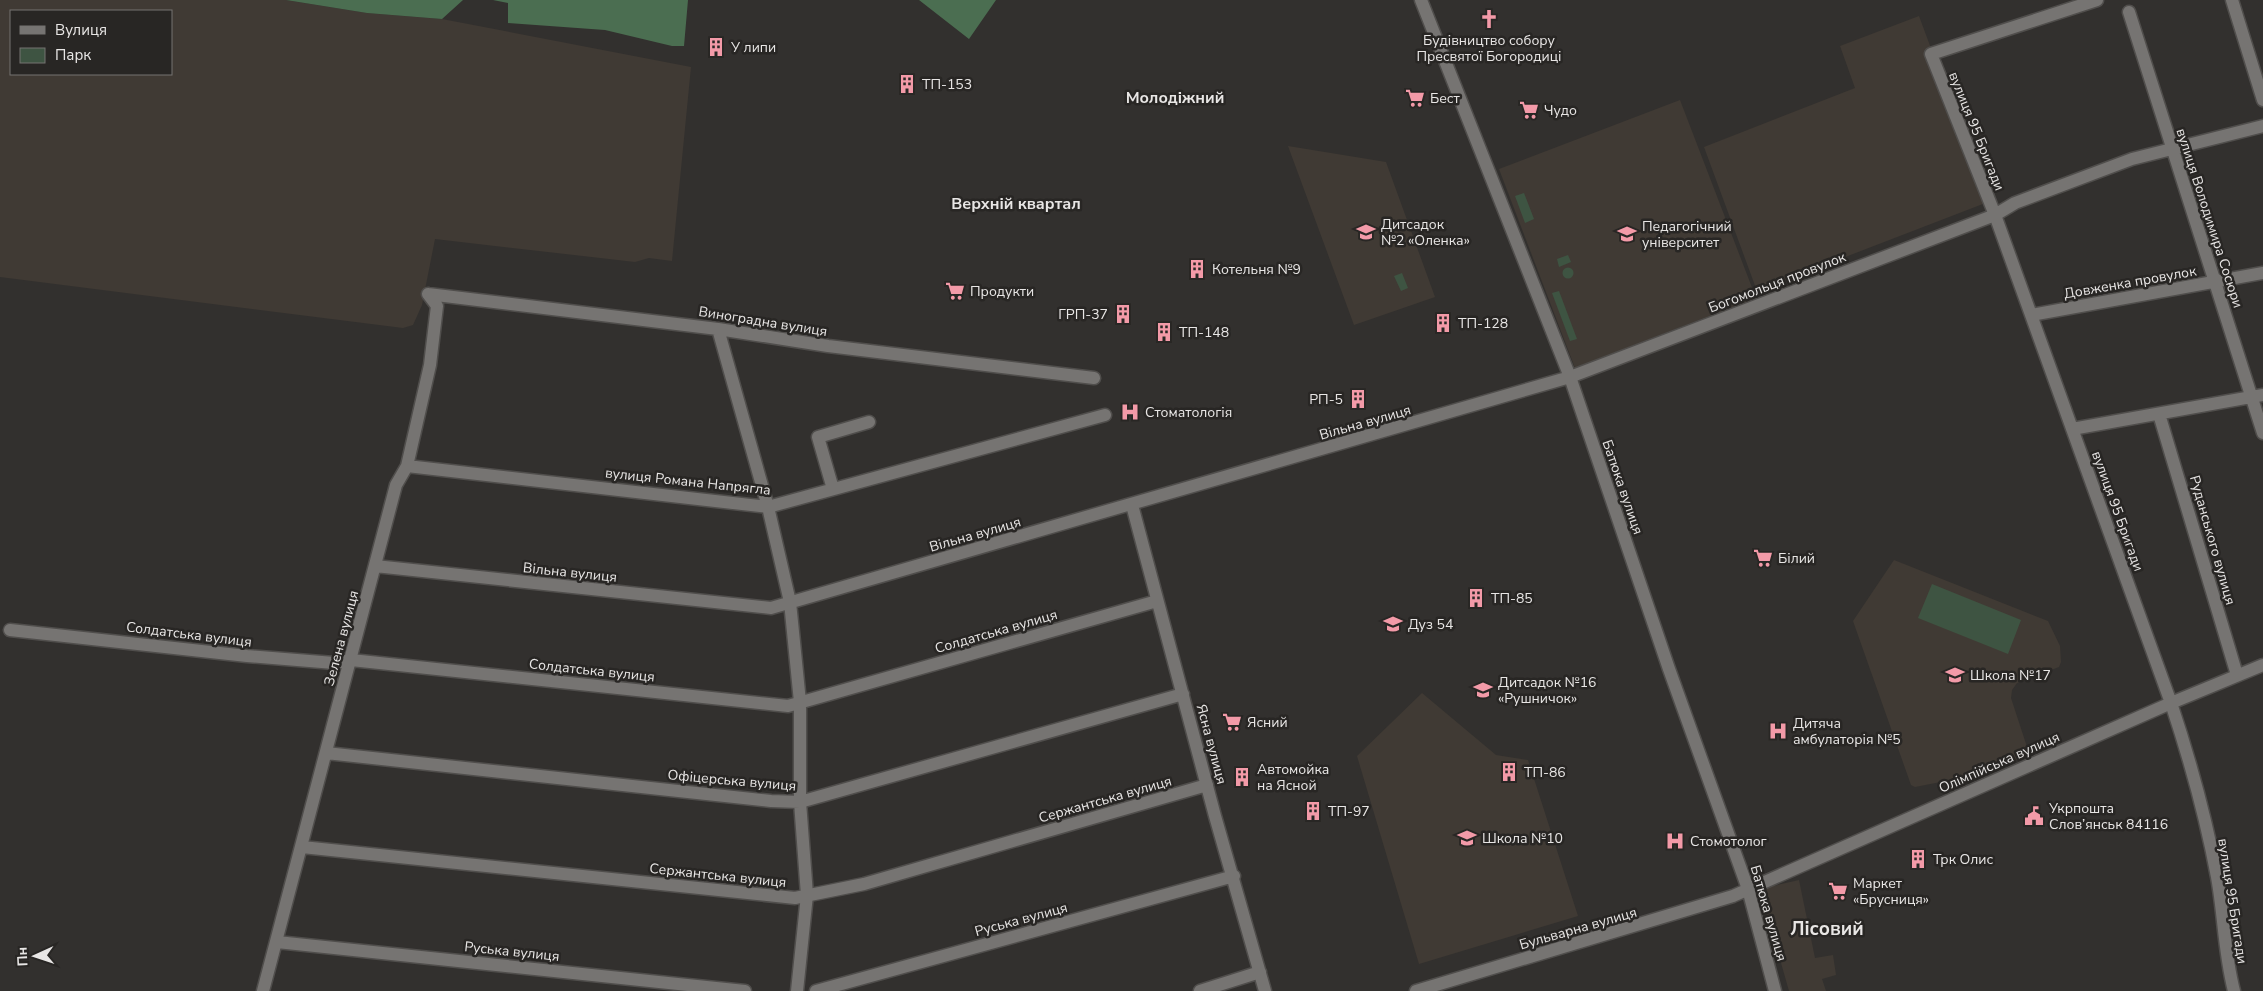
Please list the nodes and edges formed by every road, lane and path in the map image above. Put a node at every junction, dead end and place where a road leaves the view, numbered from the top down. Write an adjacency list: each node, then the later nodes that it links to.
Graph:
1 (1421, 0): 15 (street, Батюка вулиця)
2 (2097, 0): 8 (street, вулиця 95 Бригади)
3 (2232, 0): 5 (street)
4 (2129, 12): 7 (street, вулиця Володимира Сосюри)
5 (2263, 100)
6 (2263, 126): 7 (street, Богомольця провулок)
7 (2172, 148): 8 (street, Богомольця провулок); 10 (street, вулиця Володимира Сосюри)
8 (1995, 215): 12 (street, вулиця 95 Бригади); 15 (street, Богомольця провулок)
9 (2263, 274): 10 (street, Довженка провулок)
10 (2215, 282): 12 (street, Довженка провулок); 16 (street, вулиця Володимира Сосюри)
11 (428, 294): 13 (street, Виноградна вулиця); 22 (street, Зелена вулиця)
12 (2031, 315): 20 (street, вулиця 95 Бригади)
13 (718, 329): 14 (street, Виноградна вулиця); 25 (street)
14 (1094, 378)
15 (1570, 378): 24 (street, Вільна вулиця); 41 (street, Батюка вулиця)
16 (2257, 396): 17 (street); 21 (street, вулиця Володимира Сосюри)
17 (2159, 414): 20 (street); 32 (street, Руданського вулиця)
18 (1105, 415): 23 (street, вулиця Романа Напрягла)
19 (869, 422): 23 (street)
20 (2072, 429): 35 (street, вулиця 95 Бригади)
21 (2263, 433)
22 (407, 466): 25 (street, вулиця Романа Напрягла); 26 (street, Зелена вулиця)
23 (833, 489): 25 (street, вулиця Романа Напрягла)
24 (1132, 504): 27 (street, Ясна вулиця); 28 (street, Вільна вулиця)
25 (768, 507): 28 (street)
26 (375, 566): 28 (street, Вільна вулиця); 30 (street, Зелена вулиця)
27 (1158, 601): 33 (street, Ясна вулиця); 34 (street, Солдатська вулиця)
28 (790, 602): 34 (street)
29 (10, 630): 30 (street, Солдатська вулиця)
30 (351, 660): 34 (street, Солдатська вулиця); 36 (street, Зелена вулиця)
31 (2263, 664): 32 (street, Олімпійська вулиця)
32 (2237, 676): 35 (street, Олімпійська вулиця)
33 (1182, 694): 37 (street, Ясна вулиця); 38 (street, Офіцерська вулиця)
34 (800, 702): 38 (street)
35 (2171, 703): 41 (street, Олімпійська вулиця); 53 (street, вулиця 95 Бригади)
36 (326, 754): 38 (street, Офіцерська вулиця); 39 (street, Зелена вулиця)
37 (1207, 785): 40 (street, Ясна вулиця); 42 (street, Сержантська вулиця)
38 (800, 802): 42 (street)
39 (302, 847): 42 (street, Сержантська вулиця); 43 (street, Зелена вулиця)
40 (1234, 876): 44 (street, Ясна вулиця); 48 (street, Руська вулиця)
41 (1748, 889): 51 (street, Бульварна вулиця); 52 (street, Батюка вулиця)
42 (807, 895): 47 (street)
43 (277, 942): 45 (street, Зелена вулиця); 46 (street, Руська вулиця)
44 (1260, 972): 49 (street); 50 (street, Ясна вулиця)
45 (263, 991)
46 (745, 991)
47 (796, 991)
48 (816, 991)
49 (1200, 991)
50 (1265, 991)
51 (1416, 991)
52 (1776, 991)
53 (2234, 991)

